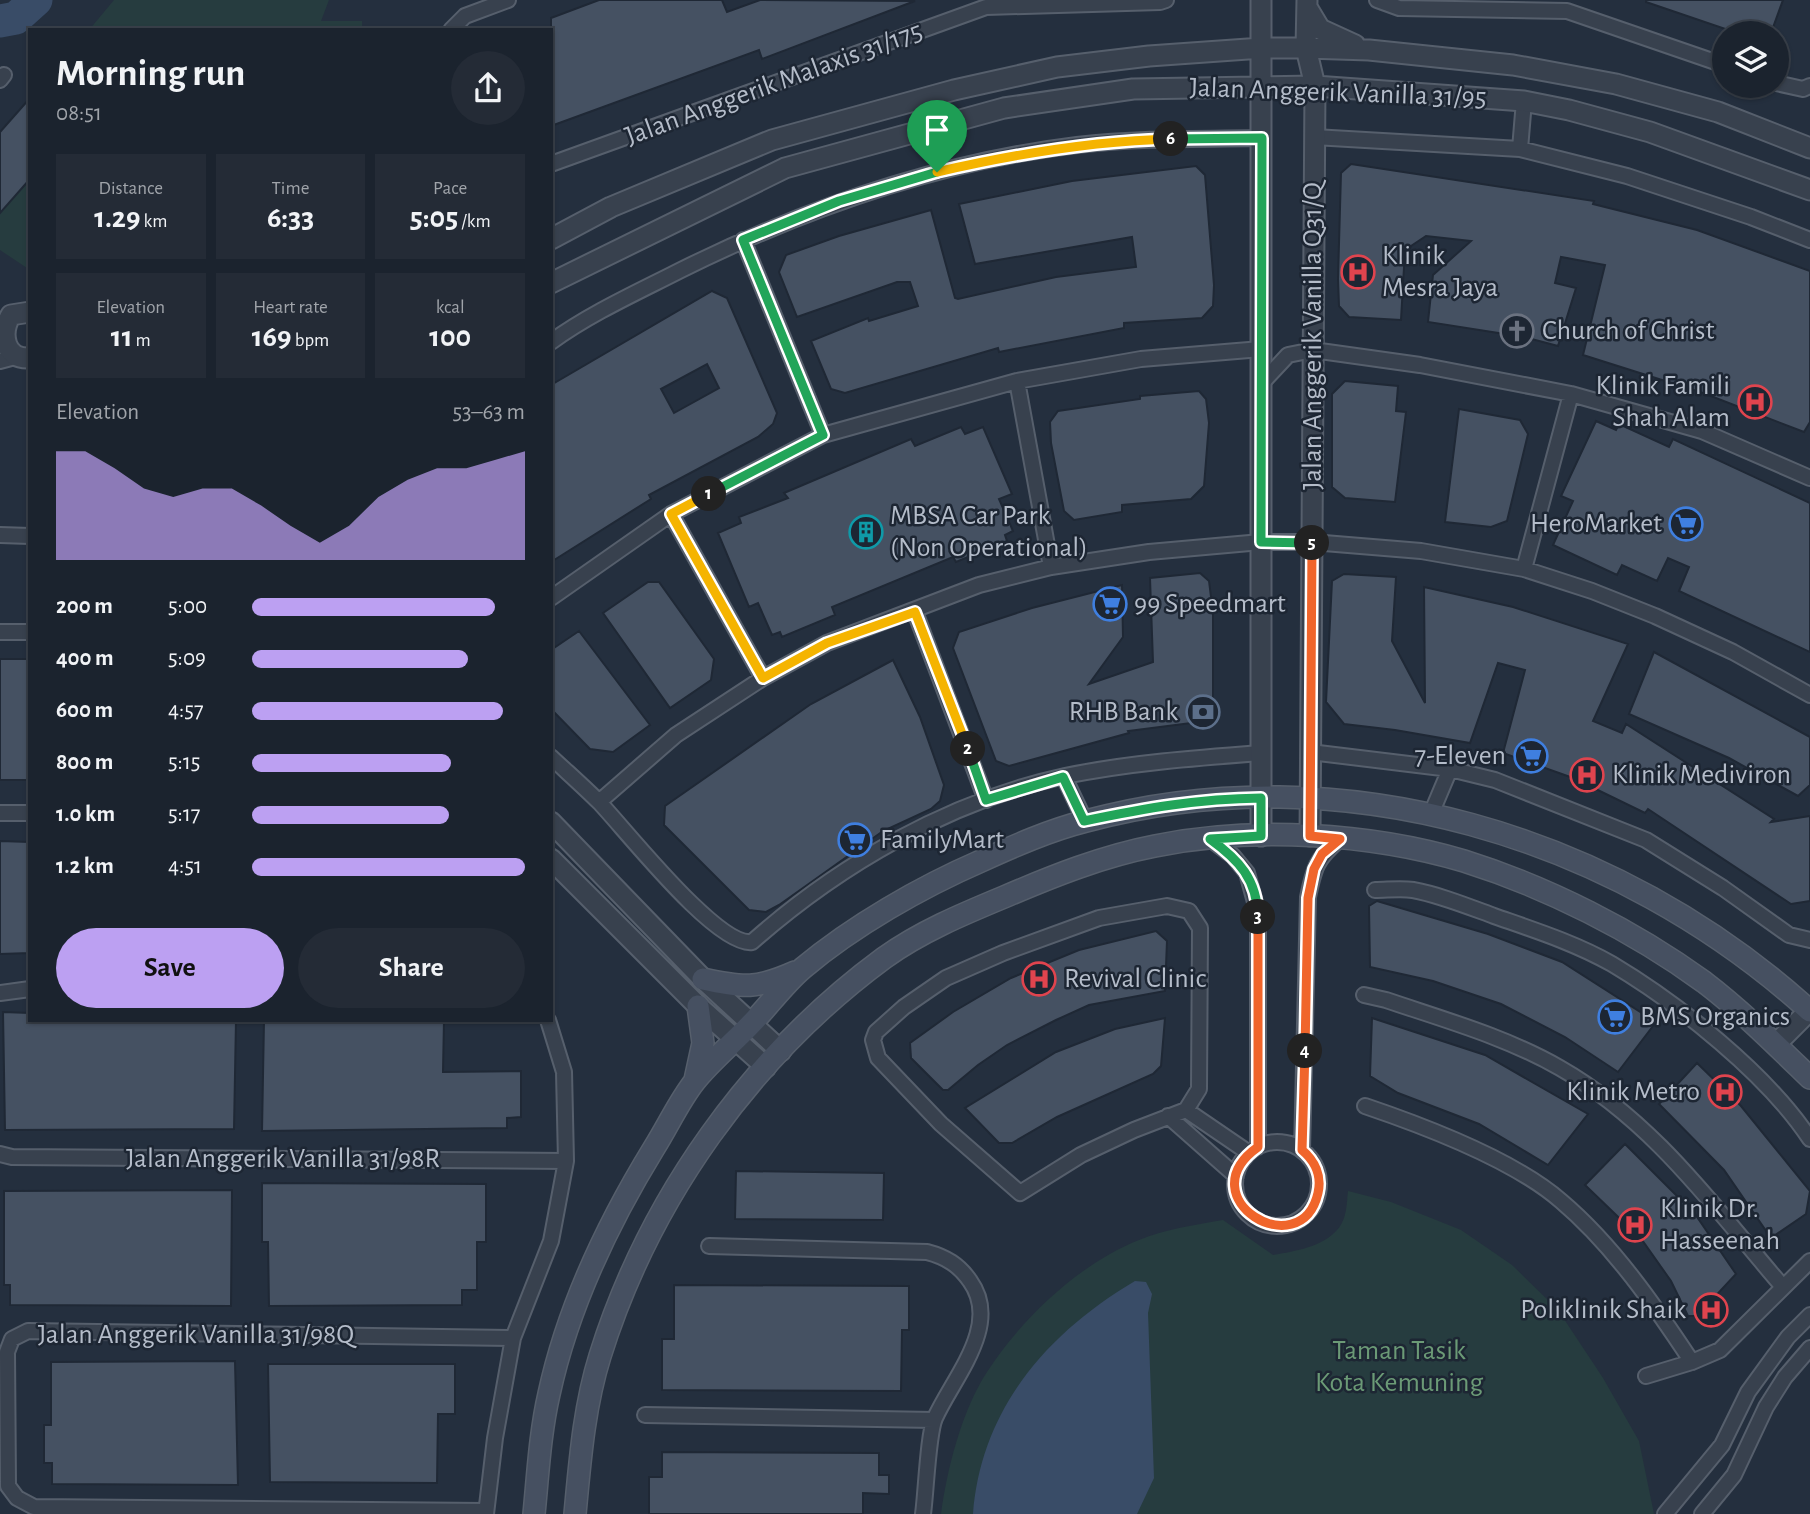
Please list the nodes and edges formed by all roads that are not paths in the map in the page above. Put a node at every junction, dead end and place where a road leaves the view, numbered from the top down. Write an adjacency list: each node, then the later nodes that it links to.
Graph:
1 (508, 0): 6 (street)
2 (1166, 0): 21 (street, Jalan Anggerik Malaxis 31/175)
3 (1260, 0): 7 (street); 10 (street)
4 (1382, 3): 11 (street)
5 (1308, 5): 8 (street, Jalan Anggerik Vanilla Q31/Q); 9 (street)
6 (453, 28)
7 (1262, 48): 8 (street, Jalan Anggerik Vanilla 31/95); 10 (street, Jalan Anggerik Vanilla 31/95); 12 (street)
8 (1306, 48): 9 (street, Jalan Anggerik Vanilla 31/95); 13 (street, Jalan Anggerik Vanilla Q31/Q)
9 (1369, 50): 19 (street, Jalan Anggerik Vanilla 31/95)
10 (1231, 51): 23 (street, Jalan Anggerik Vanilla 31/95)
11 (1712, 61)
12 (1262, 85): 13 (street, Jalan Anggerik Vanilla 31/95); 18 (street); 26 (street, Jalan Anggerik Vanilla 31/95)
13 (1315, 86): 16 (street, Jalan Anggerik Vanilla 31/95); 17 (street, Jalan Anggerik Vanilla Q31/Q)
14 (1789, 86): 15 (street)
15 (1810, 86)
16 (1524, 100): 20 (street); 22 (street, Jalan Anggerik Vanilla 31/95)
17 (1314, 137): 20 (street); 31 (street, Jalan Anggerik Vanilla Q31/Q)
18 (1262, 138): 24 (street); 30 (street)
19 (1807, 145)
20 (1520, 149): 25 (street)
21 (553, 163)
22 (1810, 190)
23 (553, 238)
24 (743, 240): 29 (street); 36 (street)
25 (1810, 240)
26 (553, 282)
27 (28, 312): 28 (street)
28 (3, 322): 32 (street)
29 (553, 340)
30 (1261, 349): 33 (street); 34 (street)
31 (1313, 350): 34 (street); 35 (street); 42 (street, Jalan Anggerik Vanilla Q31/Q)
32 (15, 359)
33 (1017, 382): 36 (street); 43 (street)
34 (1261, 384): 41 (street)
35 (1571, 394): 37 (street); 44 (street)
36 (823, 435): 38 (street)
37 (1810, 478)
38 (671, 514): 45 (street); 49 (street)
39 (0, 535): 40 (street)
40 (28, 537)
41 (1261, 542): 42 (street); 43 (street); 52 (street)
42 (1312, 542): 44 (street); 51 (street, Jalan Anggerik Vanilla Q31/Q)
43 (1051, 567): 46 (street)
44 (1524, 569): 50 (street)
45 (553, 597)
46 (915, 612): 49 (street); 58 (street)
47 (0, 632): 48 (street)
48 (28, 632)
49 (763, 678): 59 (street)
50 (1810, 695)
51 (1310, 752): 54 (street); 57 (street, Jalan Anggerik Vanilla Q31/Q)
52 (1261, 753): 55 (street); 56 (street)
53 (553, 759): 59 (street)
54 (1450, 769): 62 (street); 71 (street)
55 (1063, 777): 58 (street); 63 (street)
56 (1261, 798): 57 (main road); 63 (main road); 65 (street)
57 (1310, 798): 62 (main road); 66 (street, Jalan Anggerik Vanilla Q31/Q)
58 (986, 800): 59 (street)
59 (599, 802)
60 (0, 813): 61 (street)
61 (28, 813)
62 (1431, 814): 78 (main road)
63 (1084, 821): 72 (main road)
64 (553, 824): 73 (street)
65 (1261, 836): 66 (main road); 67 (main road)
66 (1310, 836): 68 (main road)
67 (1210, 839): 83 (main road); 91 (street)
68 (1340, 839): 82 (main road); 92 (street)
69 (553, 861): 77 (street)
70 (1376, 890): 90 (street)
71 (1810, 940)
72 (802, 969): 73 (main road); 80 (main road)
73 (703, 979): 80 (street)
74 (28, 989): 75 (street)
75 (0, 993)
76 (1364, 995): 98 (street)
77 (698, 1006): 81 (street); 86 (main road)
78 (1810, 1010): 82 (street)
79 (549, 1022): 94 (street)
80 (752, 1024): 81 (main road); 83 (street)
81 (735, 1041): 84 (street); 86 (main road)
82 (1776, 1044): 85 (main road)
83 (781, 1051): 84 (main road)
84 (766, 1067): 108 (main road)
85 (1810, 1078)
86 (695, 1082): 107 (main road)
87 (1365, 1106): 102 (street)
88 (1186, 1111): 89 (street); 89 (street); 91 (street)
89 (1168, 1116): 95 (street)
90 (1810, 1139)
91 (1253, 1150): 92 (street); 95 (street)
92 (1302, 1150): 95 (street)
93 (0, 1154): 94 (street, Jalan Anggerik Vanilla 31/98R)
94 (566, 1161): 100 (street)
95 (1236, 1176)
96 (709, 1246): 105 (street)
97 (1810, 1261): 98 (street)
98 (1783, 1287): 102 (street)
99 (1810, 1315): 110 (street)
100 (513, 1338): 106 (street); 106 (street, Jalan Anggerik Vanilla 31/98Q)
101 (1810, 1349): 111 (street)
102 (1692, 1362): 103 (street)
103 (1646, 1376)
104 (645, 1415): 105 (street)
105 (934, 1420): 109 (street)
106 (486, 1512)
107 (534, 1514)
108 (575, 1514)
109 (923, 1514)
110 (1665, 1514)
111 (1702, 1514)

